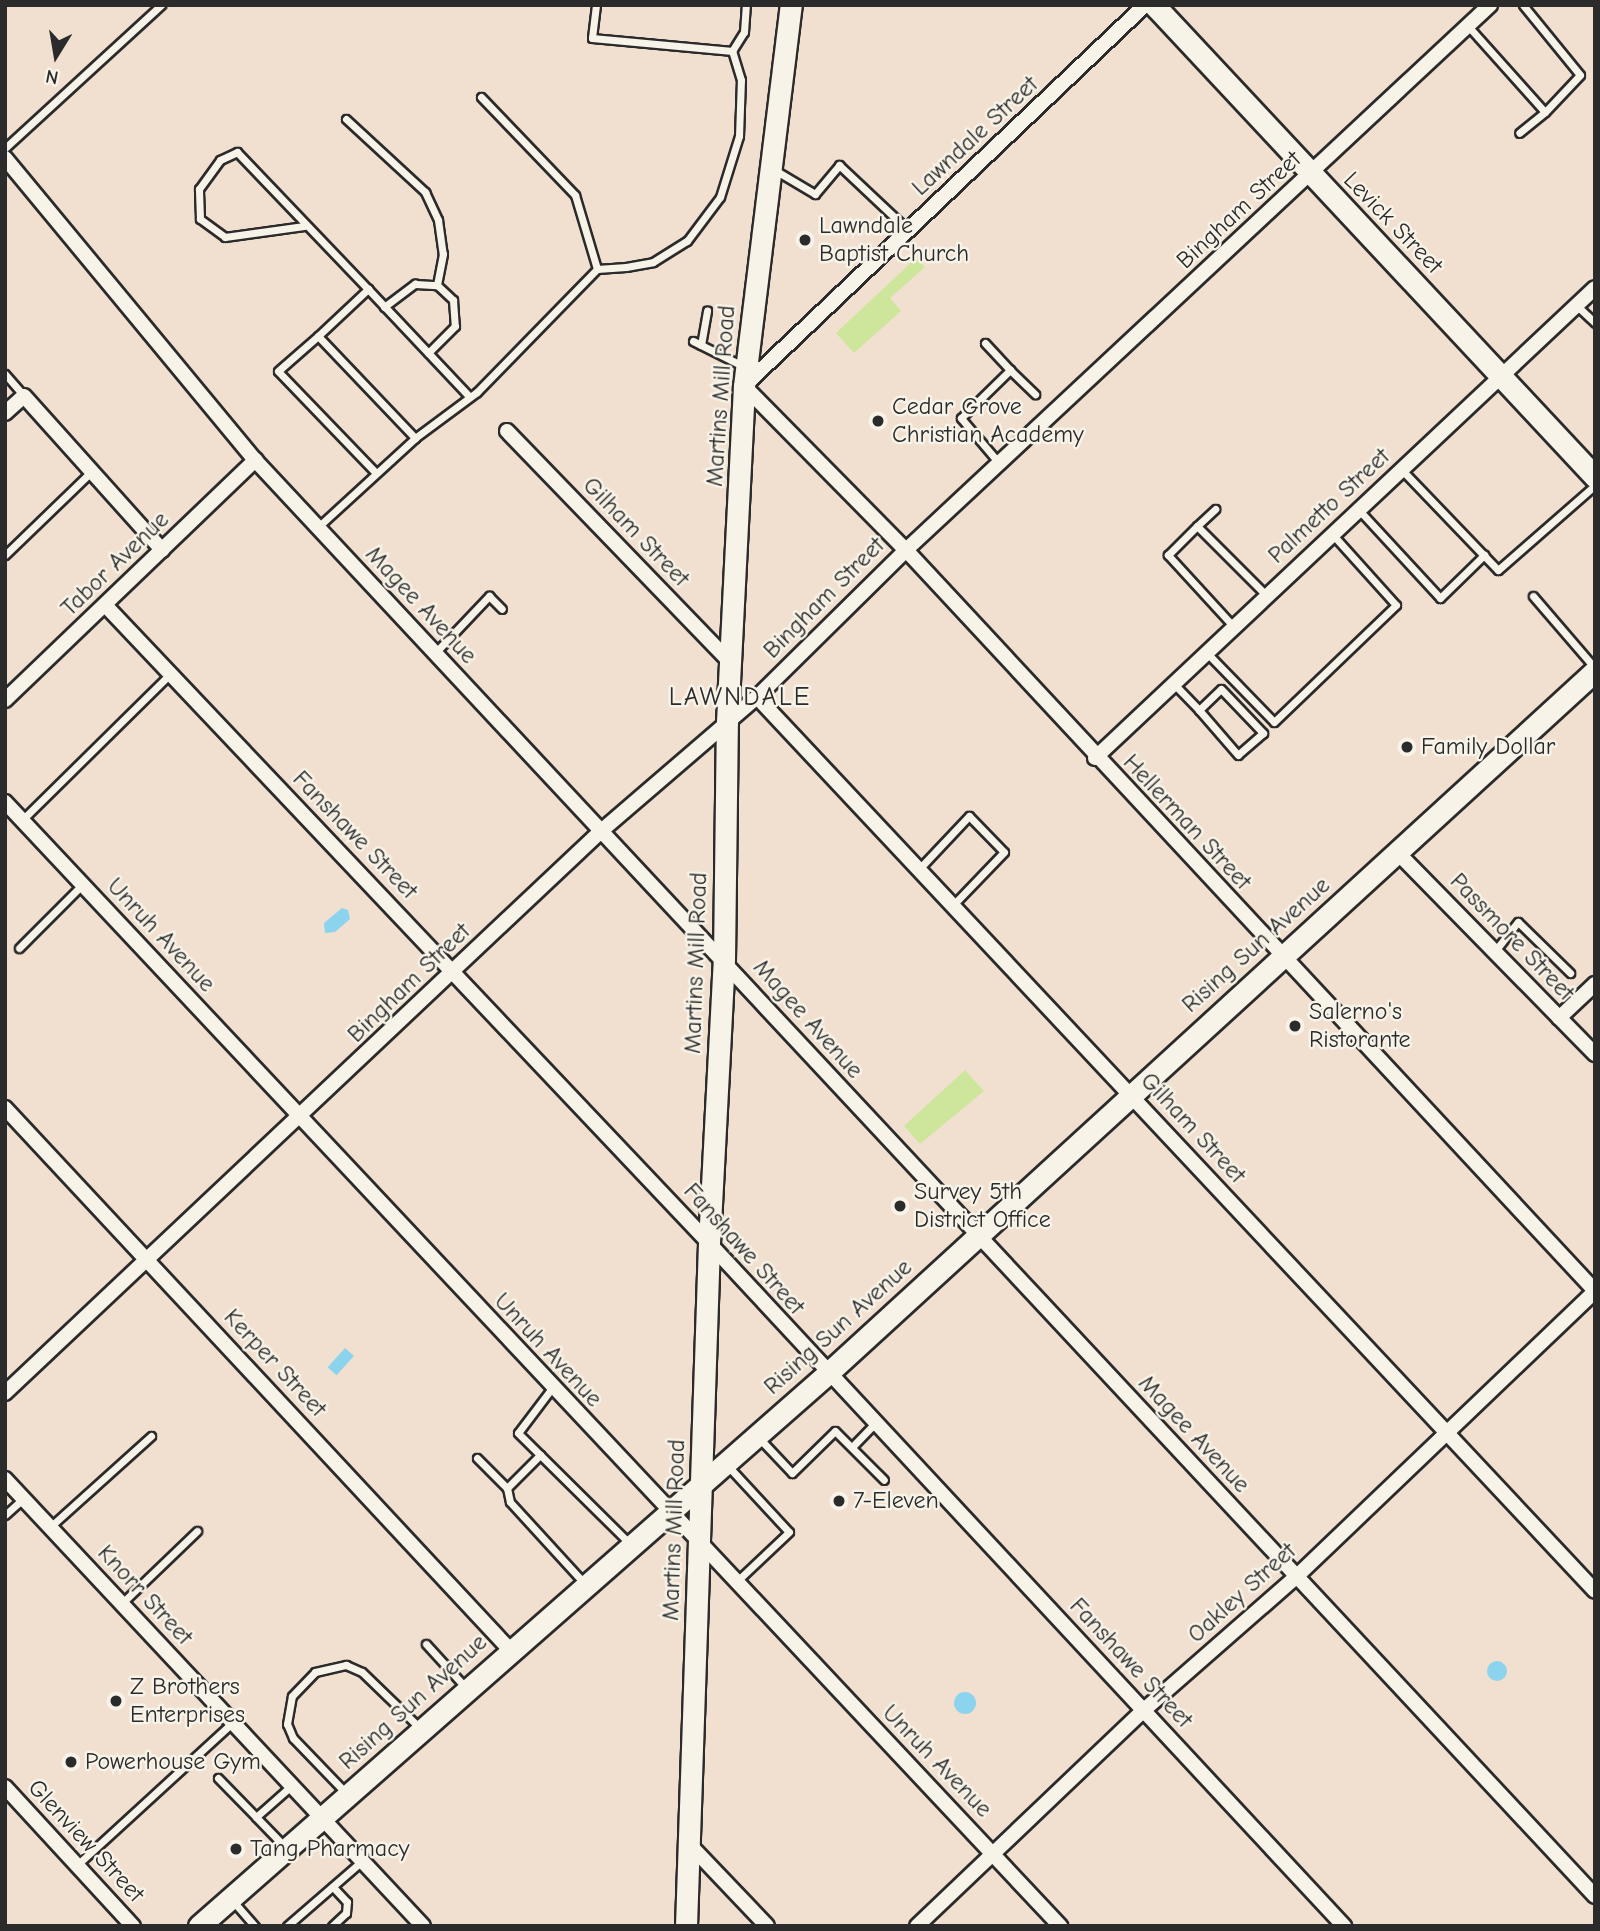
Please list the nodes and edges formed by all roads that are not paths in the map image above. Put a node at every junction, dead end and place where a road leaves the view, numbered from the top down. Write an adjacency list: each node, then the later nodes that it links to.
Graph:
1 (161, 5): 15 (lane)
2 (596, 5): 10 (lane)
3 (747, 5): 10 (lane)
4 (792, 5): 17 (main road, Martins Mill Road)
5 (1145, 5): 20 (street, Lawndale Street)
6 (1154, 5): 18 (main road, Levick Street)
7 (1490, 5): 9 (street, Bingham Street)
8 (1523, 5): 12 (lane)
9 (1468, 26): 12 (lane); 18 (street, Bingham Street)
10 (732, 51): 21 (lane)
11 (481, 97): 21 (lane)
12 (1545, 112): 14 (lane)
13 (346, 118): 22 (lane)
14 (1519, 133)
15 (5, 148)
16 (5, 158): 43 (street, Magee Avenue)
17 (771, 168): 20 (lane); 37 (main road, Martins Mill Road)
18 (1311, 174): 36 (main road, Levick Street); 44 (street, Bingham Street)
19 (304, 226): 19 (lane); 24 (lane)
20 (908, 230): 37 (street, Lawndale Street)
21 (597, 270): 39 (lane)
22 (437, 285): 26 (lane); 33 (lane)
23 (1595, 288): 25 (street, Palmetto Street)
24 (368, 289): 26 (lane); 29 (lane)
25 (1576, 305): 28 (lane); 36 (street, Palmetto Street)
26 (384, 307): 33 (lane)
27 (707, 311): 32 (lane)
28 (1595, 323)
29 (318, 336): 42 (lane); 47 (lane)
30 (693, 341): 32 (lane)
31 (985, 343): 34 (lane)
32 (701, 345): 37 (lane)
33 (428, 353): 39 (lane)
34 (1010, 370): 38 (lane); 44 (lane)
35 (5, 374): 40 (lane)
36 (1502, 374): 45 (street, Palmetto Street); 48 (main road, Levick Street)
37 (745, 377): 56 (street, Hellerman Street); 66 (main road, Martins Mill Road)
38 (1035, 394)
39 (469, 397): 42 (lane)
40 (12, 403): 46 (street)
41 (507, 431): 66 (street, Gilham Street)
42 (415, 438): 47 (lane)
43 (255, 460): 53 (street, Magee Avenue); 55 (street, Tabor Avenue)
44 (1000, 463): 56 (street, Bingham Street)
45 (1401, 469): 51 (street, Palmetto Street); 58 (lane)
46 (91, 472): 55 (street); 57 (lane)
47 (376, 473): 53 (lane)
48 (1595, 477)
49 (1595, 485): 58 (lane)
50 (1215, 509): 52 (lane)
51 (1358, 509): 54 (street, Palmetto Street); 58 (lane)
52 (1197, 526): 59 (lane); 63 (lane)
53 (317, 527): 65 (street, Magee Avenue)
54 (1333, 534): 59 (street, Palmetto Street); 64 (lane)
55 (162, 550): 61 (street, Tabor Avenue)
56 (906, 550): 70 (street, Bingham Street); 74 (street, Hellerman Street)
57 (5, 555)
58 (1484, 555)
59 (1267, 596): 63 (street, Palmetto Street)
60 (1533, 596): 67 (lane)
61 (106, 606): 68 (street, Fanshawe Street); 71 (street, Tabor Avenue)
62 (502, 609): 65 (lane)
63 (1234, 627): 64 (street, Palmetto Street)
64 (1207, 652): 69 (street, Palmetto Street)
65 (434, 653): 77 (street, Magee Avenue)
66 (732, 664): 73 (main road, Martins Mill Road)
67 (1595, 669): 78 (main road, Rising Sun Avenue)
68 (170, 674): 76 (lane); 86 (street, Fanshawe Street)
69 (1174, 683): 72 (lane); 74 (street, Palmetto Street)
70 (757, 697): 73 (street, Bingham Street); 79 (street, Gilham Street)
71 (5, 700)
72 (1199, 710): 72 (lane)
73 (727, 722): 77 (street, Bingham Street); 85 (main road, Martins Mill Road)
74 (1095, 758): 84 (street, Hellerman Street)
75 (5, 802): 76 (street, Unruh Avenue)
76 (22, 820): 80 (street, Unruh Avenue)
77 (600, 832): 85 (street, Magee Avenue); 86 (street, Bingham Street)
78 (1398, 852): 83 (street, Passmore Street); 84 (main road, Rising Sun Avenue)
79 (919, 869): 81 (street, Gilham Street); 81 (lane)
80 (83, 884): 82 (lane); 93 (street, Unruh Avenue)
81 (953, 905): 91 (street, Gilham Street)
82 (19, 948)
83 (1494, 951): 87 (lane); 89 (street, Passmore Street)
84 (1281, 956): 91 (main road, Rising Sun Avenue); 97 (street, Hellerman Street)
85 (724, 961): 94 (street, Magee Avenue); 95 (main road, Martins Mill Road)
86 (454, 971): 93 (street, Bingham Street); 95 (street, Fanshawe Street)
87 (1570, 973)
88 (1595, 984): 89 (street)
89 (1559, 1018): 90 (street, Passmore Street)
90 (1595, 1054)
91 (1131, 1096): 94 (main road, Rising Sun Avenue); 102 (street, Gilham Street)
92 (5, 1108): 96 (street, Kerper Street)
93 (301, 1117): 96 (street, Bingham Street); 99 (street, Unruh Avenue)
94 (976, 1236): 98 (main road, Rising Sun Avenue); 120 (street, Magee Avenue)
95 (709, 1242): 98 (street, Fanshawe Street); 111 (main road, Martins Mill Road)
96 (148, 1261): 100 (street, Bingham Street); 126 (street, Kerper Street)
97 (1595, 1291): 102 (street, Oakley Street)
98 (827, 1374): 101 (street, Fanshawe Street); 103 (main road, Rising Sun Avenue)
99 (552, 1388): 106 (lane); 114 (street, Unruh Avenue)
100 (5, 1394)
101 (874, 1424): 105 (lane); 128 (street, Fanshawe Street)
102 (1447, 1433): 120 (street, Oakley Street); 123 (street, Gilham Street)
103 (756, 1435): 105 (lane); 108 (main road, Rising Sun Avenue)
104 (150, 1436): 116 (lane)
105 (852, 1447): 110 (lane)
106 (540, 1455): 112 (lane); 118 (lane)
107 (477, 1458): 112 (lane)
108 (724, 1462): 111 (main road, Rising Sun Avenue); 121 (lane)
109 (5, 1479): 113 (street, Knorr Street)
110 (884, 1480)
111 (703, 1481): 114 (main road, Rising Sun Avenue); 119 (main road, Martins Mill Road)
112 (507, 1488): 122 (lane)
113 (23, 1499): 115 (lane); 116 (street, Knorr Street)
114 (667, 1512): 118 (main road, Rising Sun Avenue); 119 (street, Unruh Avenue)
115 (5, 1516)
116 (50, 1527): 124 (street, Knorr Street)
117 (197, 1531): 124 (lane)
118 (630, 1544): 122 (main road, Rising Sun Avenue)
119 (701, 1547): 121 (street, Unruh Avenue); 137 (main road, Martins Mill Road)
120 (1297, 1576): 128 (street, Oakley Street); 143 (street, Magee Avenue)
121 (735, 1583): 139 (street, Unruh Avenue)
122 (585, 1584): 126 (main road, Rising Sun Avenue)
123 (1595, 1591)
124 (122, 1603): 129 (street, Knorr Street)
125 (426, 1644): 127 (lane)
126 (510, 1650): 127 (main road, Rising Sun Avenue)
127 (467, 1689): 130 (main road, Rising Sun Avenue)
128 (1144, 1710): 139 (street, Oakley Street); 155 (street, Fanshawe Street)
129 (233, 1723): 132 (street, Knorr Street); 141 (lane)
130 (422, 1730): 134 (main road, Rising Sun Avenue); 134 (lane)
131 (218, 1778): 135 (lane)
132 (291, 1786): 135 (lane); 136 (street, Knorr Street)
133 (5, 1787): 141 (street, Glenview Street)
134 (349, 1796): 136 (main road, Rising Sun Avenue)
135 (256, 1817): 138 (lane)
136 (323, 1819): 138 (main road, Rising Sun Avenue); 140 (street, Knorr Street)
137 (689, 1844): 151 (main road, Martins Mill Road); 152 (street)
138 (287, 1849): 144 (main road, Rising Sun Avenue)
139 (995, 1854): 153 (street, Oakley Street); 154 (street, Unruh Avenue)
140 (362, 1861): 142 (lane); 150 (street, Knorr Street)
141 (77, 1865): 145 (street, Glenview Street)
142 (333, 1887): 148 (lane); 149 (lane)
143 (1595, 1896)
144 (230, 1899): 146 (main road, Rising Sun Avenue); 147 (lane)
145 (134, 1926)
146 (199, 1926)
147 (255, 1926)
148 (288, 1926)
149 (332, 1926)
150 (423, 1926)
151 (686, 1926)
152 (767, 1926)
153 (917, 1926)
154 (1060, 1926)
155 (1344, 1926)

